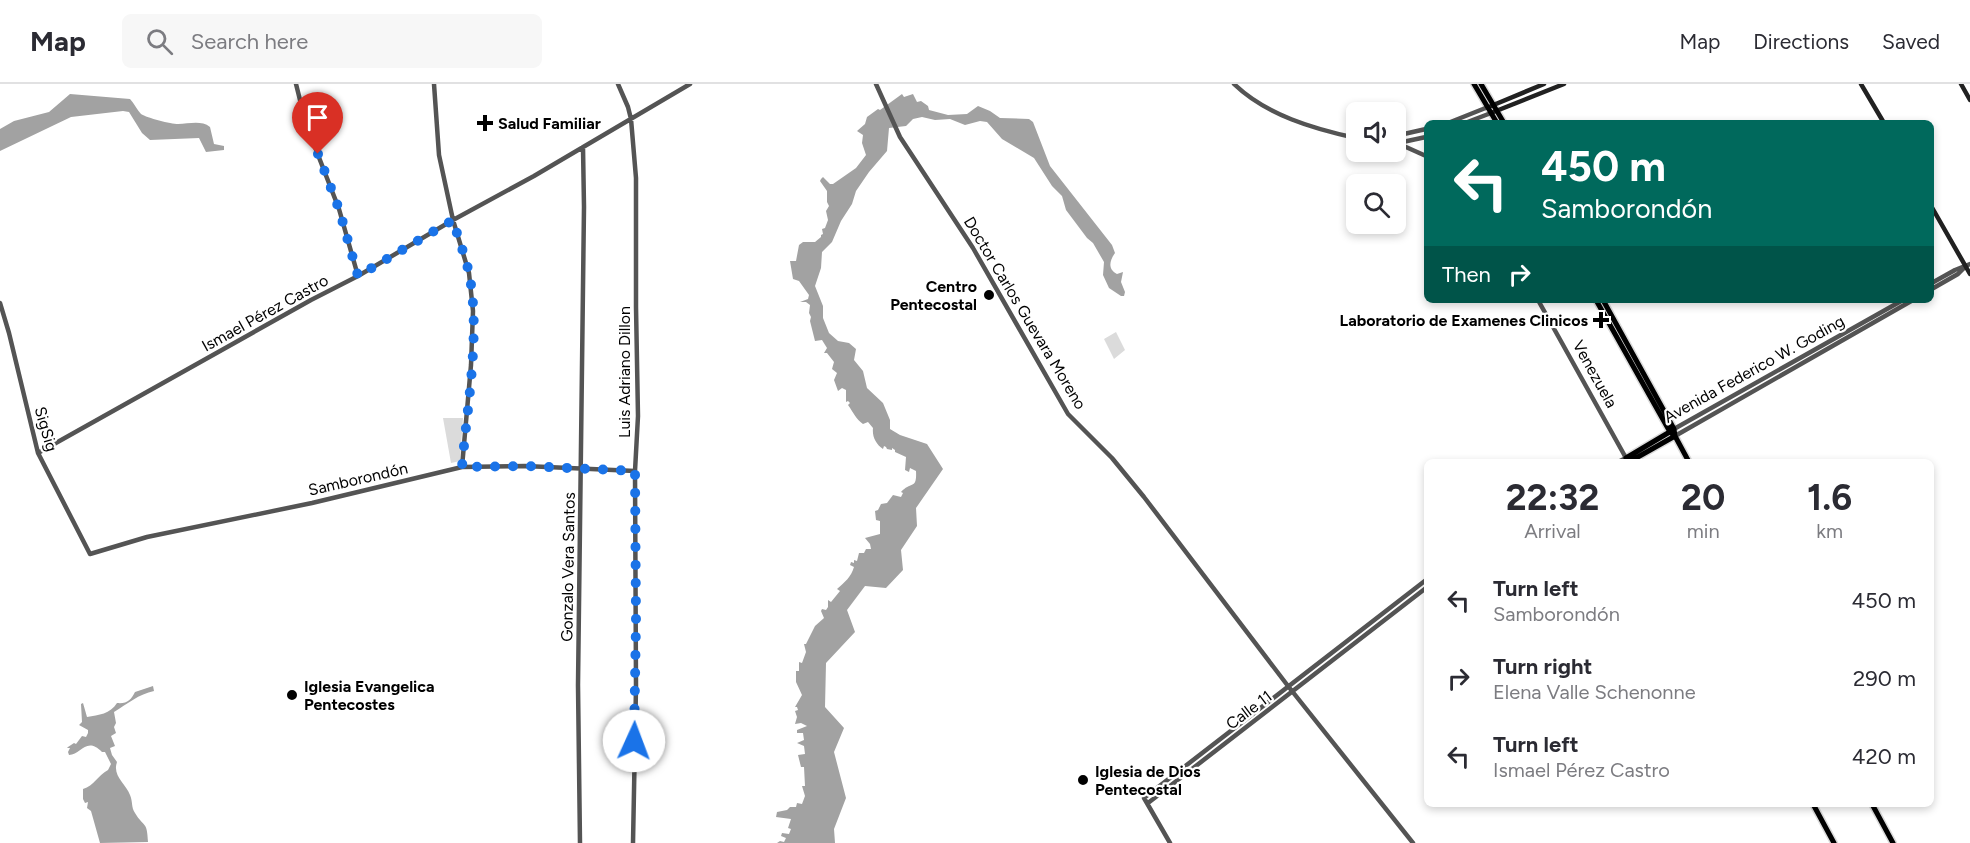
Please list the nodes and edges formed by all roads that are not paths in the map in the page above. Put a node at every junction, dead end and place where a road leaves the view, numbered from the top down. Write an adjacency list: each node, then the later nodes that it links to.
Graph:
1 (296, 84): 33 (street)
2 (434, 84): 30 (street)
3 (618, 84): 15 (street, Luis Adriano Dillon)
4 (690, 84): 15 (street, Ismael Pérez Castro)
5 (876, 84): 53 (street, Doctor Carlos Guevara Moreno)
6 (1234, 84): 23 (street)
7 (1474, 84): 14 (main road)
8 (1481, 84): 14 (main road)
9 (1544, 84): 14 (main road)
10 (1564, 84): 14 (main road)
11 (1862, 84): 20 (main road)
12 (1961, 84): 13 (main road)
13 (1970, 100)
14 (1492, 109): 16 (street); 17 (street); 18 (main road); 19 (main road)
15 (631, 119): 26 (street, Ismael Pérez Castro); 49 (street, Luis Adriano Dillon)
16 (1457, 120)
17 (1471, 120)
18 (1496, 120)
19 (1501, 120)
20 (1882, 120)
21 (1424, 129): 22 (street)
22 (1406, 134)
23 (1346, 136)
24 (1424, 136): 25 (street)
25 (1406, 141)
26 (583, 147): 30 (street, Ismael Pérez Castro); 48 (street, Gonzalo Vera Santos)
27 (1406, 147): 28 (street)
28 (1424, 155)
29 (1934, 211): 31 (main road)
30 (453, 220): 33 (street, Ismael Pérez Castro); 47 (street)
31 (1968, 266): 32 (main road); 34 (street); 35 (street)
32 (1970, 274)
33 (358, 276): 43 (street, Ismael Pérez Castro)
34 (1934, 282)
35 (1934, 288)
36 (0, 303): 43 (street, SigSig)
37 (1540, 303): 44 (street, Venezuela)
38 (1598, 303): 42 (main road)
39 (1605, 303): 42 (main road)
40 (1898, 303): 42 (street, Avenida Federico W. Goding)
41 (1908, 303): 42 (street, Avenida Federico W. Goding)
42 (1673, 432): 45 (main road, Avenida Federico W. Goding); 46 (main road)
43 (38, 453): 50 (street, SigSig)
44 (1626, 459)
45 (1629, 459)
46 (1687, 459)
47 (462, 467): 48 (street, Samborondón); 50 (street, Samborondón)
48 (581, 469): 49 (street, Samborondón); 58 (street, Gonzalo Vera Santos)
49 (635, 471): 59 (street, Luis Adriano Dillon)
50 (90, 554)
51 (1424, 582): 53 (street)
52 (1424, 590): 54 (street)
53 (1288, 686): 54 (street, Doctor Carlos Guevara Moreno); 55 (street)
54 (1293, 692): 55 (street, Calle 11); 61 (street, Doctor Carlos Guevara Moreno)
55 (1217, 745): 60 (street)
56 (1815, 807): 62 (main road)
57 (1874, 807): 63 (main road)
58 (580, 843)
59 (633, 843)
60 (1170, 843)
61 (1413, 843)
62 (1834, 843)
63 (1893, 843)

